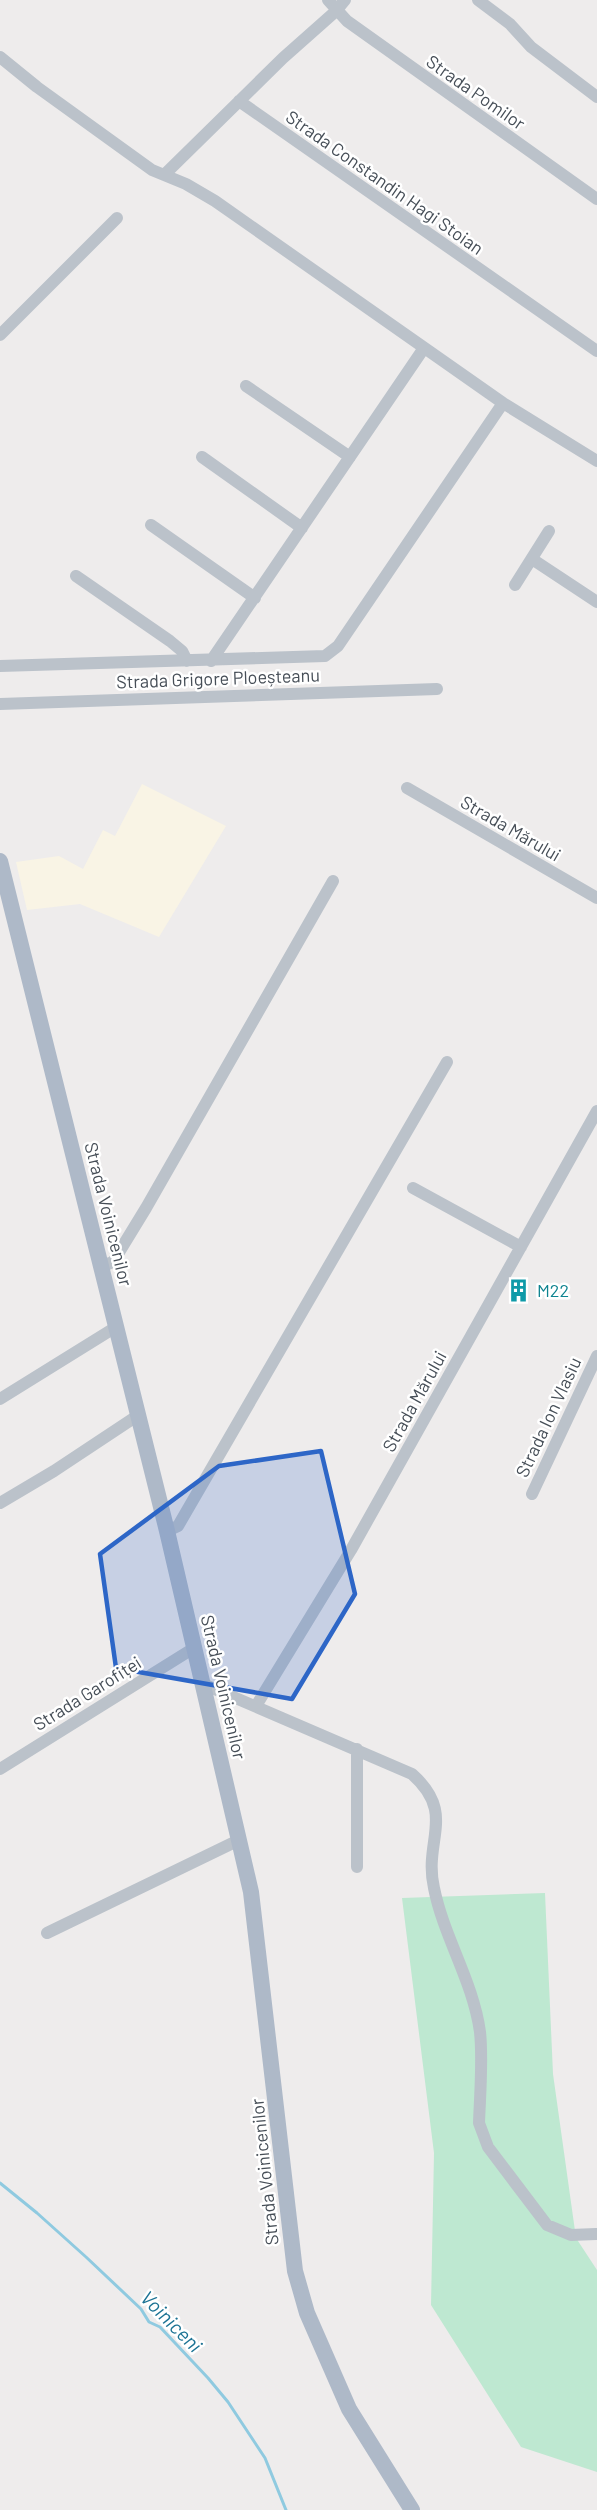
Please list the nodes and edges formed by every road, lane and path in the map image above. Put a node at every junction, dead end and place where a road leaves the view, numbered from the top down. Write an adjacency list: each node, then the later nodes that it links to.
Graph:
1 (328, 0): 4 (street)
2 (345, 0): 4 (street)
3 (478, 0): 6 (street)
4 (336, 11): 7 (street); 9 (street, Strada Pomilor)
5 (0, 57): 8 (street)
6 (597, 97)
7 (239, 101): 8 (street); 13 (street, Strada Constandin Hagi Stoian)
8 (164, 175): 12 (street)
9 (597, 199)
10 (117, 219): 11 (street)
11 (0, 335)
12 (424, 348): 15 (street); 17 (street)
13 (597, 351)
14 (246, 386): 17 (street)
15 (503, 403): 18 (street); 28 (street)
16 (202, 457): 20 (street)
17 (350, 457): 20 (street)
18 (597, 461)
19 (152, 525): 25 (street)
20 (302, 528): 25 (street)
21 (549, 531): 22 (street)
22 (532, 559): 24 (street); 26 (street)
23 (76, 576): 27 (street)
24 (514, 585)
25 (255, 598): 28 (street)
26 (597, 602)
27 (187, 661): 28 (street); 29 (street)
28 (212, 661)
29 (0, 666)
30 (437, 689): 31 (street, Strada Grigore Ploeșteanu)
31 (0, 704)
32 (406, 788): 35 (street, Strada Mărului)
33 (0, 861): 40 (main road, Strada Voinicenilor)
34 (333, 881): 40 (street)
35 (597, 898)
36 (447, 1062): 47 (street)
37 (597, 1111): 39 (street, Strada Mărului)
38 (413, 1188): 39 (street)
39 (521, 1247): 50 (street, Strada Mărului)
40 (102, 1266): 41 (main road, Strada Voinicenilor)
41 (116, 1327): 43 (street); 44 (main road, Strada Voinicenilor)
42 (597, 1356): 45 (street, Strada Ion Vlasiu)
43 (0, 1400)
44 (137, 1416): 46 (street); 47 (main road, Strada Voinicenilor)
45 (532, 1494)
46 (0, 1503)
47 (167, 1531): 48 (main road, Strada Voinicenilor)
48 (194, 1648): 49 (main road, Strada Voinicenilor); 52 (street, Strada Garofiței)
49 (203, 1684): 50 (street); 53 (main road, Strada Voinicenilor)
50 (256, 1706): 51 (street)
51 (357, 1749): 54 (street); 56 (street)
52 (0, 1769)
53 (239, 1840): 55 (street); 57 (main road, Strada Voinicenilor)
54 (357, 1867)
55 (47, 1933)
56 (596, 2234)
57 (412, 2510)

